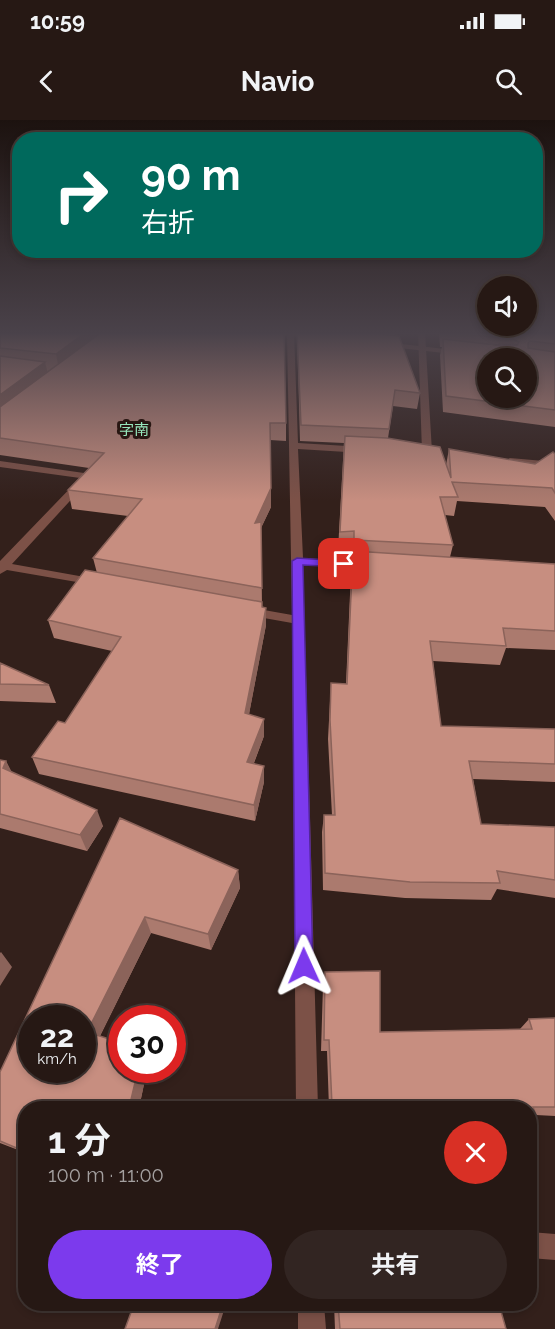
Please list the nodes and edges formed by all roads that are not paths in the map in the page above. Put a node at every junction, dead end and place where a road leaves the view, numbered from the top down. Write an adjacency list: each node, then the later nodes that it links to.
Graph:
1 (292, 388): 3 (street)
2 (424, 388): 6 (street)
3 (295, 446): 4 (street); 11 (street)
4 (372, 450)
5 (416, 452): 6 (street)
6 (428, 453): 7 (street)
7 (439, 454)
8 (497, 459): 10 (street)
9 (0, 464): 13 (street)
10 (555, 465)
11 (297, 561): 12 (street); 16 (street)
12 (379, 566)
13 (2, 567): 14 (street)
14 (110, 585)
15 (238, 609): 16 (street)
16 (297, 620): 17 (street)
17 (307, 1101)
18 (537, 1246): 19 (street)
19 (555, 1247)
20 (311, 1311): 21 (street)
21 (312, 1329)

